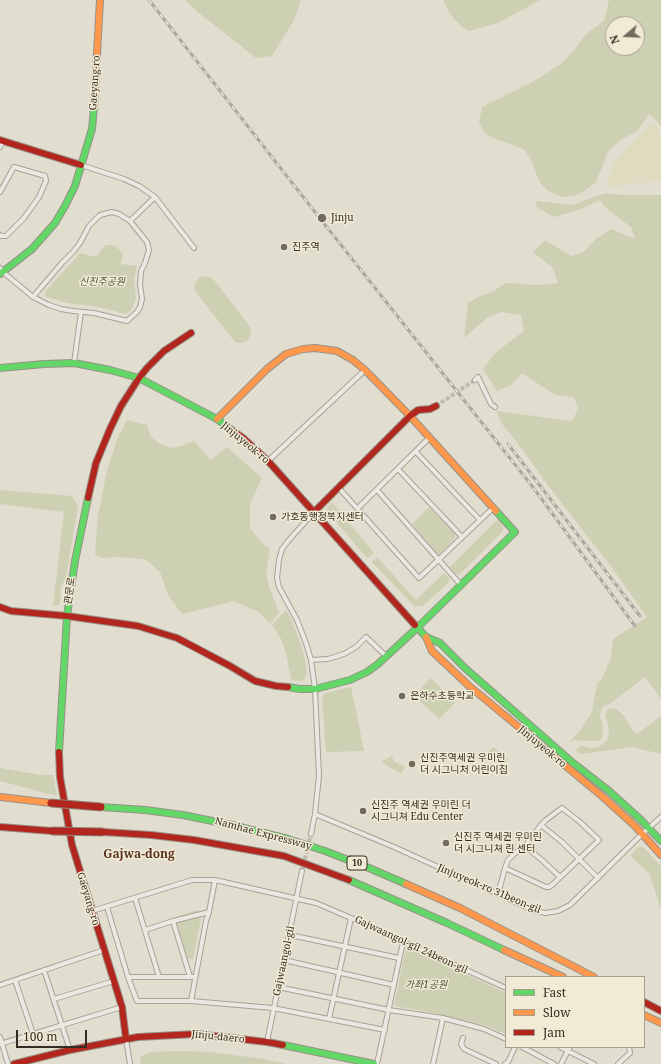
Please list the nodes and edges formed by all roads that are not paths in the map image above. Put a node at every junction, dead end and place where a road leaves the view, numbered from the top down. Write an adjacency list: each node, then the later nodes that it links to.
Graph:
1 (100, 2): 3 (main road, Gaeyang-ro)
2 (1, 143): 3 (main road)
3 (82, 165): 5 (street); 9 (main road, Gaeyang-ro)
4 (0, 192): 7 (street)
5 (155, 197): 6 (street); 8 (street)
6 (130, 221): 10 (street); 11 (street)
7 (0, 235)
8 (194, 248)
9 (1, 271): 10 (street)
10 (33, 297): 11 (street)
11 (81, 312): 13 (street)
12 (191, 333): 16 (main road, 관문로)
13 (74, 363): 14 (main road, Jinjuyeok-ro); 16 (main road, Jinjuyeok-ro)
14 (0, 368)
15 (365, 370): 20 (main road); 21 (main road); 24 (street)
16 (139, 378): 21 (main road, Jinjuyeok-ro); 36 (main road, 관문로)
17 (475, 380): 19 (street)
18 (436, 406): 20 (main road)
19 (495, 407)
20 (410, 416): 22 (main road); 26 (main road)
21 (217, 419): 24 (main road, Jinjuyeok-ro)
22 (429, 438): 23 (street); 29 (main road)
23 (416, 452): 25 (street); 31 (street)
24 (268, 461): 30 (main road, Jinjuyeok-ro)
25 (398, 469): 27 (street); 32 (street)
26 (339, 488): 28 (street); 30 (main road)
27 (377, 490): 28 (street); 33 (street)
28 (358, 508): 33 (street)
29 (493, 508): 31 (street); 34 (main road)
30 (314, 512): 37 (main road, Jinjuyeok-ro); 40 (street)
31 (480, 520): 32 (street)
32 (462, 537): 33 (street)
33 (438, 560): 34 (street)
34 (461, 585): 37 (main road)
35 (0, 607): 36 (main road)
36 (67, 616): 41 (main road); 44 (main road, 관문로)
37 (417, 628): 38 (main road, Jinjuyeok-ro); 39 (main road)
38 (426, 637): 48 (main road, Jinjuyeok-ro); 50 (main road, Jinjuyeok-ro)
39 (386, 656): 40 (street); 41 (main road)
40 (310, 660): 41 (street)
41 (315, 689): 43 (street)
42 (0, 797): 78 (main road, Namhae Expressway / 10, bridge)
43 (315, 814): 49 (street); 60 (street, Jinjuyeok-ro 31beon-gil)
44 (67, 816): 64 (main road, Gaeyang-ro)
45 (661, 817): 48 (street, Jinjuyeok-ro 31beon-gil)
46 (541, 825): 52 (street); 54 (street); 54 (street)
47 (0, 826): 77 (main road, Namhae Expressway / 10, bridge)
48 (649, 828): 50 (street, Jinjuyeok-ro 31beon-gil); 51 (main road, Jinjuyeok-ro)
49 (311, 834)
50 (642, 834): 53 (main road, Jinjuyeok-ro); 58 (street, Jinjuyeok-ro 31beon-gil)
51 (661, 842)
52 (525, 846): 55 (street); 57 (street)
53 (661, 855)
54 (579, 858): 57 (street); 58 (street)
55 (505, 868): 57 (street); 60 (street)
56 (302, 871): 62 (street, Gajwaangol-gil)
57 (560, 877)
58 (598, 878): 60 (street, Jinjuyeok-ro 31beon-gil)
59 (215, 880): 61 (street); 62 (street); 65 (street)
60 (498, 894)
61 (135, 898): 63 (street); 68 (street)
62 (297, 899): 66 (street, Gajwaangol-gil 24beon-gil); 69 (street, Gajwaangol-gil)
63 (107, 907): 64 (street); 79 (street)
64 (92, 911): 72 (main road, Gaeyang-ro)
65 (209, 912): 67 (street); 81 (street)
66 (351, 918): 70 (street, Gajwaangol-gil 24beon-gil); 71 (street)
67 (173, 921): 68 (street); 81 (street)
68 (145, 930): 80 (street)
69 (290, 934): 71 (street); 74 (street, Gajwaangol-gil)
70 (403, 942): 73 (street); 87 (street, Gajwaangol-gil 24beon-gil)
71 (345, 946): 73 (street); 76 (street)
72 (104, 950): 75 (street); 83 (main road, Gaeyang-ro)
73 (399, 958): 85 (street)
74 (284, 960): 76 (street); 86 (street, Gajwaangol-gil)
75 (44, 970): 82 (street); 89 (street)
76 (339, 973): 85 (street); 88 (street)
77 (561, 976)
78 (592, 976)
79 (128, 977): 80 (street); 90 (street)
80 (159, 977): 81 (street)
81 (193, 977): 90 (street)
82 (15, 980): 84 (street); 102 (street)
83 (114, 981): 89 (street); 92 (main road, Gaeyang-ro)
84 (0, 985)
85 (394, 985): 94 (street)
86 (278, 987): 88 (street); 93 (street, Gajwaangol-gil)
87 (505, 988)
88 (334, 998): 94 (street); 98 (street)
89 (54, 999): 100 (street)
90 (192, 1001): 93 (street)
91 (645, 1002): 95 (main road)
92 (122, 1008): 100 (street); 105 (main road, Gaeyang-ro)
93 (273, 1008): 98 (street); 107 (street, Gajwaangol-gil)
94 (389, 1010): 97 (street); 101 (street)
95 (661, 1010)
96 (645, 1015): 99 (main road)
97 (443, 1018): 106 (street); 120 (street)
98 (329, 1019): 101 (street)
99 (661, 1023)
100 (62, 1025): 102 (street); 113 (street)
101 (385, 1030): 119 (street)
102 (33, 1034): 108 (street)
103 (0, 1036): 108 (street)
104 (463, 1038): 121 (street)
105 (126, 1039): 107 (main road, Jinju-daero); 113 (main road, Jinju-daero); 118 (street)
106 (505, 1039)
107 (267, 1042): 119 (main road, Jinju-daero)
108 (1, 1044): 116 (street)
109 (514, 1048): 115 (street)
110 (524, 1048): 123 (street)
111 (629, 1048): 126 (street)
112 (569, 1049): 124 (street); 125 (street)
113 (70, 1050): 114 (main road, Jinju-daero)
114 (35, 1062): 117 (main road, Jinju-daero)
115 (506, 1063): 122 (street)
116 (8, 1064)
117 (14, 1064)
118 (130, 1064)
119 (376, 1064)
120 (433, 1064)
121 (496, 1064)
122 (513, 1064)
123 (554, 1064)
124 (561, 1064)
125 (594, 1064)
126 (618, 1064)

